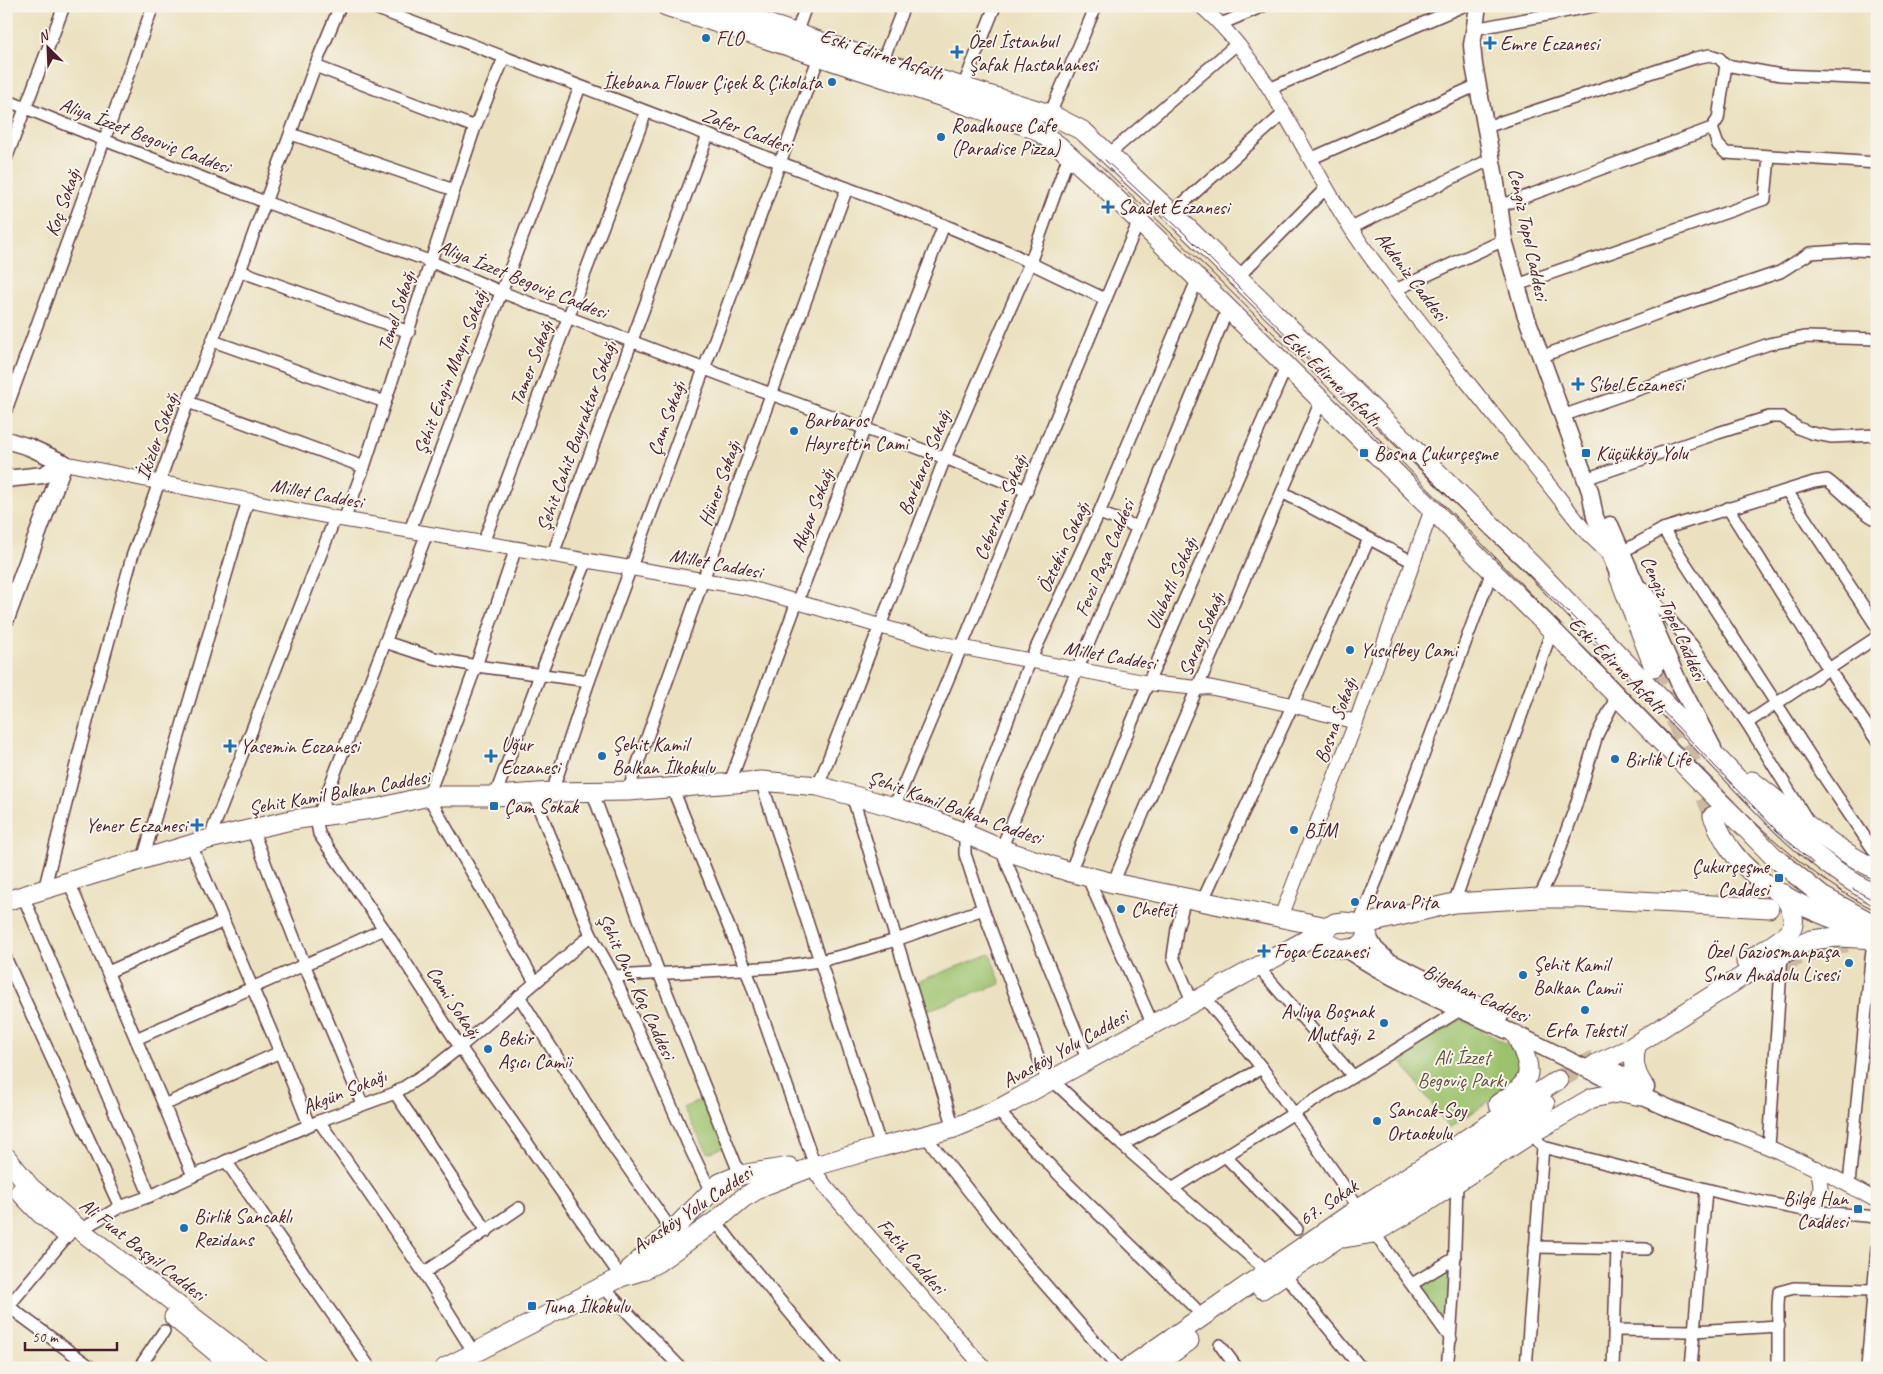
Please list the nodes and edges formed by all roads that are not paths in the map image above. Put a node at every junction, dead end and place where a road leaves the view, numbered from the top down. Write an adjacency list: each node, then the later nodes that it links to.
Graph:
1 (64, 6): 30 (street)
2 (152, 6): 40 (street, Koç Sokağı)
3 (340, 6): 23 (street, İkizler Sokağı)
4 (370, 6): 20 (street, Zafer Caddesi)
5 (666, 6): 19 (main road, Eski Edirne Asfaltı)
6 (714, 6): 19 (main road, Eski Edirne Asfaltı)
7 (806, 6): 19 (street, Çam Sokağı)
8 (904, 6): 21 (street)
9 (995, 6): 27 (street)
10 (1096, 6): 33 (street)
11 (1201, 6): 16 (street, Akdeniz Caddesi)
12 (1263, 6): 16 (street)
13 (1463, 6): 28 (street)
14 (1478, 6): 17 (main road, Cengiz Topel Caddesi)
15 (1594, 6): 17 (street)
16 (1221, 24): 18 (street, Akdeniz Caddesi)
17 (1474, 29): 25 (main road, Cengiz Topel Caddesi)
18 (1238, 42): 28 (street, Akdeniz Caddesi); 41 (street)
19 (806, 47): 21 (main road, Eski Edirne Asfaltı); 42 (main road, Eski Edirne Asfaltı); 47 (street, Çam Sokağı)
20 (504, 58): 26 (street, Zafer Caddesi); 34 (street, Temel Sokağı)
21 (882, 62): 27 (main road, Eski Edirne Asfaltı)
22 (1726, 65): 24 (street); 35 (street); 36 (street)
23 (315, 66): 34 (street); 37 (street, İkizler Sokağı)
24 (1877, 79)
25 (1478, 85): 35 (main road, Cengiz Topel Caddesi); 45 (street)
26 (580, 87): 31 (street, Zafer Caddesi); 67 (street, Şehit Engin Mayın Sokağı)
27 (963, 87): 33 (main road, Eski Edirne Asfaltı)
28 (1269, 88): 32 (street, Akdeniz Caddesi)
29 (6, 100): 30 (street, Aliya İzzet Begoviç Caddesi)
30 (26, 108): 40 (street, Aliya İzzet Begoviç Caddesi); 44 (street)
31 (646, 112): 38 (street, Zafer Caddesi); 70 (street, Tamer Sokağı)
32 (1284, 113): 45 (street, Akdeniz Caddesi); 54 (street)
33 (1050, 114): 39 (main road, Eski Edirne Asfaltı)
34 (475, 127): 51 (street, Temel Sokağı)
35 (1486, 127): 46 (main road, Cengiz Topel Caddesi)
36 (1712, 128): 43 (street); 53 (street)
37 (291, 134): 51 (street); 52 (street, İkizler Sokağı)
38 (708, 135): 47 (street, Zafer Caddesi); 74 (street, Şehit Cahit Bayraktar Sokağı)
39 (1089, 136): 41 (main road, Eski Edirne Asfaltı); 42 (main road)
40 (104, 140): 52 (street, Aliya İzzet Begoviç Caddesi); 82 (street, Koç Sokağı)
41 (1109, 154): 54 (main road, Eski Edirne Asfaltı)
42 (1069, 155): 55 (main road, Eski Edirne Asfaltı); 61 (street, Barbaros Sokağı)
43 (1769, 157): 48 (street); 65 (street)
44 (6, 159)
45 (1310, 159): 50 (street, Akdeniz Caddesi)
46 (1491, 159): 53 (main road, Cengiz Topel Caddesi); 57 (street)
47 (780, 162): 49 (street, Zafer Caddesi); 77 (street, Çam Sokağı)
48 (1877, 163)
49 (847, 188): 56 (street, Zafer Caddesi); 78 (street, Hüner Sokağı)
50 (1326, 188): 57 (street, Akdeniz Caddesi); 63 (street)
51 (454, 190): 60 (street, Temel Sokağı)
52 (264, 202): 60 (street, Aliya İzzet Begoviç Caddesi); 62 (street, İkizler Sokağı)
53 (1500, 206): 58 (main road, Cengiz Topel Caddesi)
54 (1172, 213): 63 (main road, Eski Edirne Asfaltı)
55 (1139, 221): 64 (main road, Eski Edirne Asfaltı); 68 (street, Ceberhan Sokağı)
56 (944, 225): 61 (street, Zafer Caddesi); 84 (street, Akyar Sokağı)
57 (1351, 228): 66 (street, Akdeniz Caddesi)
58 (1504, 240): 65 (main road, Cengiz Topel Caddesi); 66 (street)
59 (1877, 251): 75 (street)
60 (432, 262): 67 (street, Aliya İzzet Begoviç Caddesi); 71 (street, Temel Sokağı)
61 (1030, 263): 68 (street, Zafer Caddesi); 87 (street, Barbaros Sokağı)
62 (240, 271): 71 (street); 73 (street, İkizler Sokağı)
63 (1238, 277): 142 (main road, Eski Edirne Asfaltı)
64 (1198, 278): 69 (main road, Eski Edirne Asfaltı); 101 (street, Öztekin Sokağı)
65 (1516, 285): 75 (main road, Cengiz Topel Caddesi)
66 (1395, 290): 112 (street, Akdeniz Caddesi)
67 (501, 292): 70 (street, Aliya İzzet Begoviç Caddesi); 106 (street, Şehit Engin Mayın Sokağı)
68 (1105, 299): 94 (street, Ceberhan Sokağı)
69 (1228, 308): 76 (main road, Eski Edirne Asfaltı); 104 (street, Fevzi Paşa Caddesi)
70 (568, 317): 74 (street, Aliya İzzet Begoviç Caddesi); 109 (street, Tamer Sokağı)
71 (409, 332): 81 (street, Temel Sokağı)
72 (1877, 339): 83 (street)
73 (213, 341): 80 (street, İkizler Sokağı); 81 (street)
74 (630, 341): 77 (street, Aliya İzzet Begoviç Caddesi); 111 (street, Şehit Cahit Bayraktar Sokağı)
75 (1540, 357): 83 (main road, Cengiz Topel Caddesi)
76 (1287, 365): 79 (main road, Eski Edirne Asfaltı); 134 (street, Ulubatlı Sokağı)
77 (704, 368): 78 (street, Aliya İzzet Begoviç Caddesi); 115 (street, Çam Sokağı)
78 (771, 394): 84 (street, Aliya İzzet Begoviç Caddesi); 118 (street, Hüner Sokağı)
79 (1322, 399): 96 (street, Saray Sokağı); 99 (main road, Eski Edirne Asfaltı)
80 (188, 402): 89 (street); 92 (street, İkizler Sokağı)
81 (385, 402): 89 (street, Temel Sokağı)
82 (6, 410)
83 (1562, 416): 93 (main road, Cengiz Topel Caddesi)
84 (864, 427): 87 (street, Aliya İzzet Begoviç Caddesi); 119 (street, Akyar Sokağı)
85 (1877, 435): 93 (street)
86 (6, 440): 88 (main road)
87 (945, 458): 94 (street, Aliya İzzet Begoviç Caddesi); 121 (street, Barbaros Sokağı)
88 (64, 463): 90 (main road); 92 (street, Millet Caddesi); 100 (main road)
89 (364, 467): 102 (street, Temel Sokağı)
90 (33, 476): 91 (main road); 100 (main road)
91 (6, 479)
92 (161, 482): 97 (street, Millet Caddesi); 168 (street, İkizler Sokağı)
93 (1587, 485): 112 (main road, Cengiz Topel Caddesi)
94 (1027, 491): 126 (street, Ceberhan Sokağı)
95 (1787, 491): 98 (street); 103 (street); 122 (street)
96 (1282, 492): 108 (street); 135 (street, Saray Sokağı)
97 (248, 500): 102 (street, Millet Caddesi); 163 (street)
98 (1728, 508): 105 (street); 130 (street)
99 (1432, 509): 114 (street, Bosna Sokağı); 116 (main road, Eski Edirne Asfaltı)
100 (48, 510): 120 (main road)
101 (1099, 513): 104 (street); 127 (street, Öztekin Sokağı)
102 (339, 519): 106 (street, Millet Caddesi); 159 (street, Temel Sokağı)
103 (1877, 520)
104 (1138, 528): 131 (street, Fevzi Paşa Caddesi)
105 (1663, 529): 112 (street); 137 (street)
106 (410, 530): 107 (street, Millet Caddesi)
107 (427, 533): 109 (street, Millet Caddesi); 125 (street)
108 (1369, 539): 114 (street); 138 (street)
109 (483, 543): 110 (street, Millet Caddesi)
110 (516, 548): 111 (street, Millet Caddesi); 128 (street)
111 (553, 554): 113 (street, Millet Caddesi)
112 (1617, 554): 117 (main road, Cengiz Topel Caddesi)
113 (587, 560): 115 (street, Millet Caddesi); 132 (street)
114 (1413, 562): 139 (street, Bosna Sokağı)
115 (631, 568): 118 (street, Millet Caddesi); 133 (street, Çam Sokağı)
116 (1492, 571): 123 (main road, Eski Edirne Asfaltı); 179 (street)
117 (1626, 575): 129 (main road); 140 (street); 142 (main road, Cengiz Topel Caddesi)
118 (703, 580): 119 (street, Millet Caddesi); 148 (street, Hüner Sokağı)
119 (797, 602): 121 (street, Millet Caddesi); 144 (street, Akyar Sokağı)
120 (6, 619)
121 (879, 626): 126 (street, Millet Caddesi); 145 (street, Barbaros Sokağı)
122 (1877, 627)
123 (1552, 630): 136 (main road, Eski Edirne Asfaltı); 174 (street)
124 (1877, 637): 130 (street)
125 (385, 642): 128 (street); 155 (street)
126 (963, 648): 127 (street, Millet Caddesi); 153 (street, Ceberhan Sokağı)
127 (1030, 661): 131 (street, Millet Caddesi); 158 (street, Öztekin Sokağı)
128 (476, 666): 132 (street); 151 (street)
129 (1654, 667)
130 (1828, 668): 137 (street); 141 (street)
131 (1077, 670): 134 (street, Millet Caddesi); 161 (street, Fevzi Paşa Caddesi)
132 (540, 674): 133 (street); 152 (street)
133 (589, 681): 149 (street, Çam Sokağı)
134 (1148, 683): 135 (street, Millet Caddesi); 165 (street, Ulubatlı Sokağı)
135 (1198, 688): 138 (street, Millet Caddesi); 167 (street, Saray Sokağı)
136 (1617, 696): 172 (street); 182 (main road, Eski Edirne Asfaltı)
137 (1776, 703): 140 (street); 162 (street)
138 (1292, 705): 139 (street, Millet Caddesi); 173 (street)
139 (1356, 722): 177 (street, Bosna Sokağı)
140 (1747, 722): 157 (street)
141 (1877, 741)
142 (1720, 762): 157 (main road); 170 (main road, Eski Edirne Asfaltı)
143 (761, 781): 144 (main road, Şehit Kamil Balkan Caddesi); 145 (main road, Şehit Kamil Balkan Caddesi); 188 (street)
144 (730, 782): 146 (main road, Şehit Kamil Balkan Caddesi)
145 (818, 786): 150 (main road, Şehit Kamil Balkan Caddesi)
146 (672, 787): 148 (main road, Şehit Kamil Balkan Caddesi); 191 (street)
147 (592, 791): 148 (main road, Şehit Kamil Balkan Caddesi); 149 (main road, Şehit Kamil Balkan Caddesi); 193 (street)
148 (628, 791)
149 (543, 793): 152 (main road, Şehit Kamil Balkan Caddesi); 183 (street, Şehit Onur Koç Caddesi)
150 (852, 794): 153 (main road, Şehit Kamil Balkan Caddesi); 184 (street)
151 (428, 796): 152 (main road, Şehit Kamil Balkan Caddesi); 155 (main road, Şehit Kamil Balkan Caddesi); 195 (street)
152 (495, 796)
153 (894, 807): 158 (main road, Şehit Kamil Balkan Caddesi)
154 (1713, 816): 169 (main road)
155 (318, 817): 156 (main road, Şehit Kamil Balkan Caddesi); 181 (street, Cami Sokağı)
156 (252, 828): 159 (main road, Şehit Kamil Balkan Caddesi); 189 (street)
157 (1814, 830): 164 (main road)
158 (965, 833): 161 (main road, Şehit Kamil Balkan Caddesi); 176 (street)
159 (209, 840): 160 (main road, Şehit Kamil Balkan Caddesi)
160 (191, 845): 163 (main road, Şehit Kamil Balkan Caddesi); 178 (street)
161 (1001, 849): 165 (main road, Şehit Kamil Balkan Caddesi); 206 (street)
162 (1877, 854)
163 (143, 860): 166 (main road, Şehit Kamil Balkan Caddesi)
164 (1877, 870)
165 (1079, 874): 167 (main road, Şehit Kamil Balkan Caddesi); 200 (street)
166 (68, 882): 168 (main road, Şehit Kamil Balkan Caddesi); 192 (street)
167 (1113, 883): 173 (main road, Şehit Kamil Balkan Caddesi)
168 (44, 890): 171 (main road, Şehit Kamil Balkan Caddesi)
169 (1783, 894): 182 (main road); 185 (main road)
170 (1877, 896)
171 (15, 898): 238 (street)
172 (1538, 898): 174 (main road); 175 (main road)
173 (1194, 900): 177 (main road, Şehit Kamil Balkan Caddesi); 198 (street)
174 (1454, 904): 179 (main road)
175 (1769, 908)
176 (983, 909): 184 (street); 210 (street)
177 (1281, 916): 180 (main road, Şehit Kamil Balkan Caddesi)
178 (224, 921): 192 (street); 196 (street)
179 (1364, 928): 180 (main road); 186 (main road); 207 (main road, Bilgehan Caddesi)
180 (1324, 929): 186 (main road); 190 (main road, Avasköy Yolu Caddesi)
181 (384, 930): 189 (street); 204 (street, Cami Sokağı)
182 (1876, 934): 185 (main road); 234 (street)
183 (591, 935): 194 (street, Şehit Onur Koç Caddesi); 195 (street, Akgün Sokağı)
184 (896, 940): 188 (street); 218 (street)
185 (1779, 948): 203 (main road); 207 (main road); 224 (street)
186 (1346, 949): 199 (main road, Bilgehan Caddesi)
187 (6, 958): 241 (street)
188 (819, 961): 191 (street); 223 (street)
189 (305, 966): 196 (street); 213 (street)
190 (1258, 967): 198 (main road, Avasköy Yolu Caddesi); 209 (street)
191 (746, 969): 193 (street); 228 (street)
192 (108, 972): 202 (street)
193 (659, 974): 194 (street); 230 (street)
194 (614, 976): 237 (street, Şehit Onur Koç Caddesi)
195 (535, 982): 197 (street, Akgün Sokağı)
196 (252, 987): 202 (street); 205 (street)
197 (519, 996): 204 (street, Akgün Sokağı); 249 (street)
198 (1198, 1000): 200 (main road, Avasköy Yolu Caddesi); 208 (street)
199 (1460, 1010): 201 (main road, Bilgehan Caddesi); 209 (street)
200 (1153, 1025): 206 (main road, Avasköy Yolu Caddesi)
201 (1516, 1035): 207 (main road, Bilgehan Caddesi); 243 (main road)
202 (136, 1039): 214 (street)
203 (1637, 1044): 207 (main road); 211 (main road)
204 (460, 1047): 212 (street, Akgün Sokağı); 260 (street, Cami Sokağı)
205 (280, 1052): 214 (street); 217 (street)
206 (1088, 1061): 210 (main road, Avasköy Yolu Caddesi)
207 (1594, 1066): 211 (main road, Bilgehan Caddesi)
208 (1262, 1068): 216 (street); 222 (street)
209 (1353, 1076): 216 (street)
210 (1051, 1082): 215 (main road, Avasköy Yolu Caddesi); 222 (street)
211 (1642, 1090): 219 (main road, Bilgehan Caddesi); 221 (main road)
212 (395, 1092): 213 (street, Akgün Sokağı); 248 (street)
213 (362, 1104): 217 (street, Akgün Sokağı)
214 (164, 1105): 231 (street)
215 (997, 1110): 218 (main road, Avasköy Yolu Caddesi); 265 (street)
216 (1292, 1113): 225 (street); 243 (street)
217 (314, 1123): 227 (street, Akgün Sokağı); 259 (street)
218 (954, 1128): 220 (main road, Avasköy Yolu Caddesi)
219 (1728, 1131): 224 (street, Bilgehan Caddesi)
220 (926, 1137): 223 (main road, Avasköy Yolu Caddesi); 282 (street)
221 (1538, 1140): 233 (main road); 236 (street); 253 (street)
222 (1122, 1144): 235 (street)
223 (880, 1147): 228 (main road, Avasköy Yolu Caddesi)
224 (1769, 1147): 229 (street, Bilgehan Caddesi)
225 (1225, 1156): 235 (street); 247 (street)
226 (6, 1157): 250 (main road, Ali Fuat Başgil Caddesi)
227 (226, 1161): 231 (street, Akgün Sokağı); 278 (street)
228 (815, 1166): 230 (main road, Avasköy Yolu Caddesi); 240 (main road, Avasköy Yolu Caddesi); 281 (street, Fatih Caddesi)
229 (1817, 1168): 234 (street, Bilgehan Caddesi); 244 (street)
230 (740, 1175): 237 (main road, Avasköy Yolu Caddesi)
231 (193, 1176): 238 (street, Akgün Sokağı)
232 (6, 1177): 250 (main road, Ali Fuat Başgil Caddesi)
233 (1457, 1183): 251 (main road); 257 (street)
234 (1849, 1184): 239 (street, Bilgehan Caddesi)
235 (1172, 1189): 258 (street)
236 (1706, 1190): 244 (street); 269 (street)
237 (711, 1191): 240 (main road); 246 (main road); 249 (main road, Avasköy Yolu Caddesi)
238 (150, 1196): 241 (street, Akgün Sokağı)
239 (1877, 1201)
240 (734, 1205): 246 (main road, Avasköy Yolu Caddesi)
241 (120, 1207): 250 (street, Akgün Sokağı)
242 (520, 1208): 248 (street)
243 (1359, 1208): 252 (main road, 67. Sokak); 258 (main road, 67. Sokak)
244 (1809, 1211): 245 (street)
245 (1877, 1217)
246 (717, 1220): 260 (main road, Avasköy Yolu Caddesi); 280 (street)
247 (1297, 1229)
248 (487, 1231): 259 (street)
249 (672, 1231): 260 (main road, Avasköy Yolu Caddesi)
250 (74, 1232): 264 (street, Akgün Sokağı); 276 (main road, Ali Fuat Başgil Caddesi); 277 (main road, Ali Fuat Başgil Caddesi)
251 (1374, 1233): 252 (main road); 261 (street)
252 (1335, 1240): 258 (main road, 67. Sokak)
253 (1535, 1246): 255 (street); 288 (street)
254 (1877, 1248): 263 (street)
255 (1617, 1249): 256 (street); 267 (street)
256 (1646, 1249)
257 (1455, 1258): 261 (street); 270 (street)
258 (1276, 1272): 283 (main road, 67. Sokak); 284 (main road, 67. Sokak); 286 (street)
259 (424, 1273): 272 (street)
260 (622, 1277): 262 (main road, Avasköy Yolu Caddesi)
261 (1412, 1284): 270 (street)
262 (603, 1287): 272 (main road, Avasköy Yolu Caddesi); 279 (street)
263 (1872, 1290): 266 (street); 292 (street)
264 (7, 1307): 274 (street)
265 (1194, 1307)
266 (1779, 1326): 269 (street); 291 (street)
267 (1614, 1330): 269 (street); 289 (street)
268 (164, 1331): 275 (street)
269 (1693, 1331): 290 (street)
270 (1451, 1338): 287 (street)
271 (1220, 1345): 285 (street)
272 (474, 1353): 273 (main road, Avasköy Yolu Caddesi)
273 (448, 1367)
274 (92, 1368)
275 (139, 1368)
276 (236, 1368)
277 (259, 1368)
278 (370, 1368)
279 (682, 1368)
280 (836, 1368)
281 (984, 1368)
282 (1118, 1368)
283 (1128, 1368)
284 (1151, 1368)
285 (1237, 1368)
286 (1361, 1368)
287 (1447, 1368)
288 (1526, 1368)
289 (1613, 1368)
290 (1691, 1368)
291 (1778, 1368)
292 (1866, 1368)

